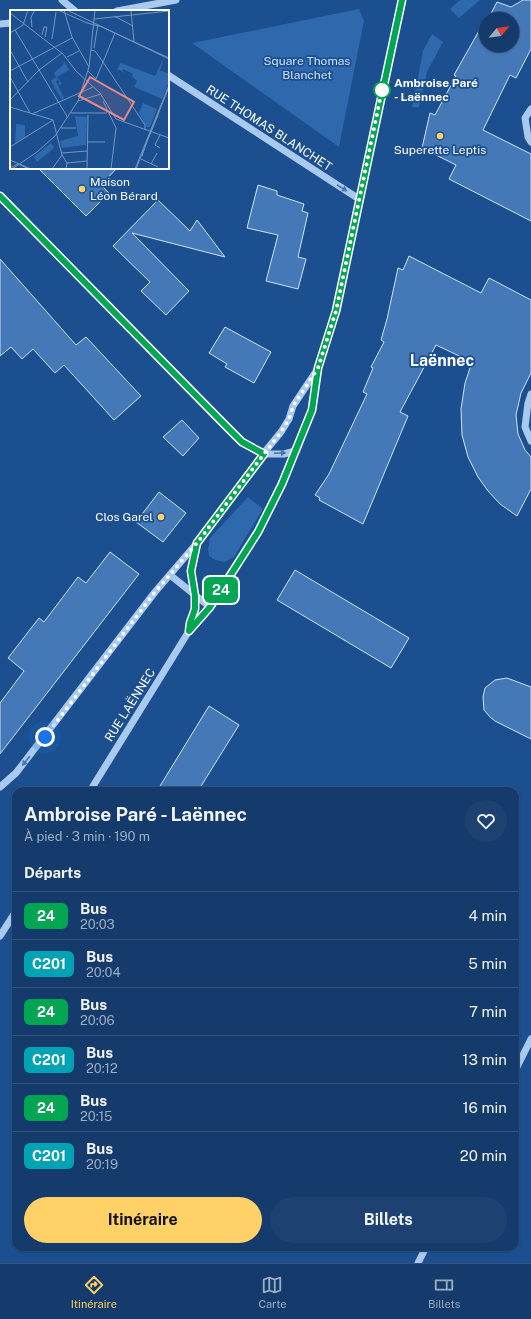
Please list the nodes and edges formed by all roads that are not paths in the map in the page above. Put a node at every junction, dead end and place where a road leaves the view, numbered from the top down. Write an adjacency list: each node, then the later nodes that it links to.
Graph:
1 (62, 0): 4 (street)
2 (176, 0): 5 (street)
3 (402, 0): 12 (street, RUE LAËNNEC)
4 (74, 10)
5 (122, 10)
6 (10, 23): 7 (street)
7 (0, 24)
8 (169, 76): 12 (street, RUE THOMAS BLANCHET, one-way to 12)
9 (531, 109): 10 (street)
10 (531, 142)
11 (0, 196): 17 (street)
12 (359, 199): 13 (street, RUE LAËNNEC)
13 (318, 368): 16 (street, RUE LAËNNEC); 17 (street, RUE LAËNNEC)
14 (531, 394): 15 (street)
15 (531, 441)
16 (295, 451): 17 (street, one-way to 16); 21 (street, RUE LAËNNEC)
17 (264, 454): 18 (street, RUE LAËNNEC)
18 (197, 543): 19 (street); 20 (street, RUE LAËNNEC)
19 (170, 575): 20 (street); 23 (street, one-way to 23)
20 (195, 596): 21 (street); 22 (street, RUE LAËNNEC)
21 (210, 607): 22 (street, RUE LAËNNEC)
22 (189, 631): 24 (street, RUE LAËNNEC)
23 (0, 787)
24 (92, 787)
25 (12, 917): 26 (street)
26 (0, 936)
27 (531, 1039): 28 (street)
28 (519, 1063)
29 (424, 1251): 30 (street)
30 (418, 1263)

